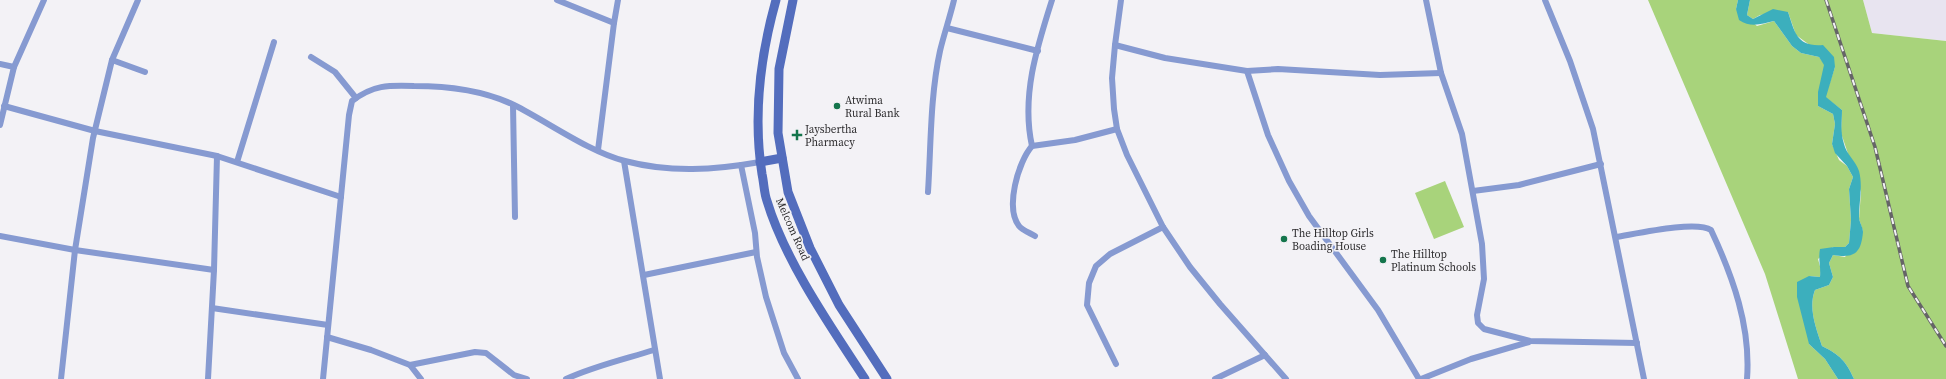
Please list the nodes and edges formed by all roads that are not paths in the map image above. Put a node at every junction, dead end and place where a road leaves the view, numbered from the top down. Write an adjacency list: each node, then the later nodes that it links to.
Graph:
1 (44, 0): 20 (street)
2 (138, 0): 18 (street)
3 (557, 0): 12 (street)
4 (618, 0): 12 (street)
5 (776, 0): 36 (main road, Melcom Road)
6 (793, 0): 33 (main road)
7 (954, 0): 13 (street)
8 (1052, 0): 16 (street)
9 (1121, 0): 15 (street)
10 (1426, 0): 23 (street)
11 (1545, 0): 37 (street)
12 (614, 23): 31 (street)
13 (946, 28): 16 (street); 40 (street)
14 (274, 42): 35 (street)
15 (1115, 45): 21 (street); 28 (street)
16 (1038, 52): 30 (street)
17 (311, 57): 24 (street)
18 (112, 60): 22 (street); 29 (street)
19 (0, 64): 20 (street)
20 (14, 66): 26 (street)
21 (1247, 71): 23 (street); 72 (street)
22 (145, 72)
23 (1442, 73): 39 (street)
24 (356, 98): 25 (street); 41 (street)
25 (513, 105): 31 (street); 42 (street)
26 (4, 106): 27 (street); 29 (street)
27 (0, 125)
28 (1117, 128): 30 (street); 43 (street)
29 (95, 131): 32 (street); 47 (street)
30 (1032, 146): 45 (street)
31 (598, 150): 34 (street)
32 (217, 156): 35 (street); 49 (street)
33 (782, 158): 36 (main road); 69 (main road)
34 (624, 161): 38 (street); 50 (street)
35 (237, 162): 41 (street)
36 (760, 162): 38 (street); 68 (main road, Melcom Road)
37 (1601, 164): 39 (street); 46 (street)
38 (741, 165): 48 (street)
39 (1474, 191): 54 (street)
40 (928, 192)
41 (341, 197): 52 (street)
42 (515, 217)
43 (1163, 227): 57 (street); 58 (street)
44 (0, 236): 47 (street)
45 (1035, 236)
46 (1616, 237): 55 (street); 74 (street)
47 (75, 250): 49 (street); 60 (street)
48 (756, 252): 50 (street); 67 (street)
49 (214, 270): 51 (street)
50 (644, 275): 56 (street)
51 (212, 308): 52 (street); 61 (street)
52 (328, 325): 53 (street)
53 (327, 337): 59 (street); 62 (street)
54 (1530, 341): 55 (street); 72 (street)
55 (1637, 343): 73 (street)
56 (654, 350): 65 (street); 66 (street)
57 (1266, 355): 70 (street); 71 (street)
58 (1116, 364)
59 (410, 365): 63 (street); 64 (street)
60 (61, 379)
61 (208, 379)
62 (323, 379)
63 (421, 379)
64 (527, 379)
65 (566, 379)
66 (660, 379)
67 (798, 379)
68 (865, 379)
69 (887, 379)
70 (1215, 379)
71 (1286, 379)
72 (1420, 379)
73 (1644, 379)
74 (1747, 379)

